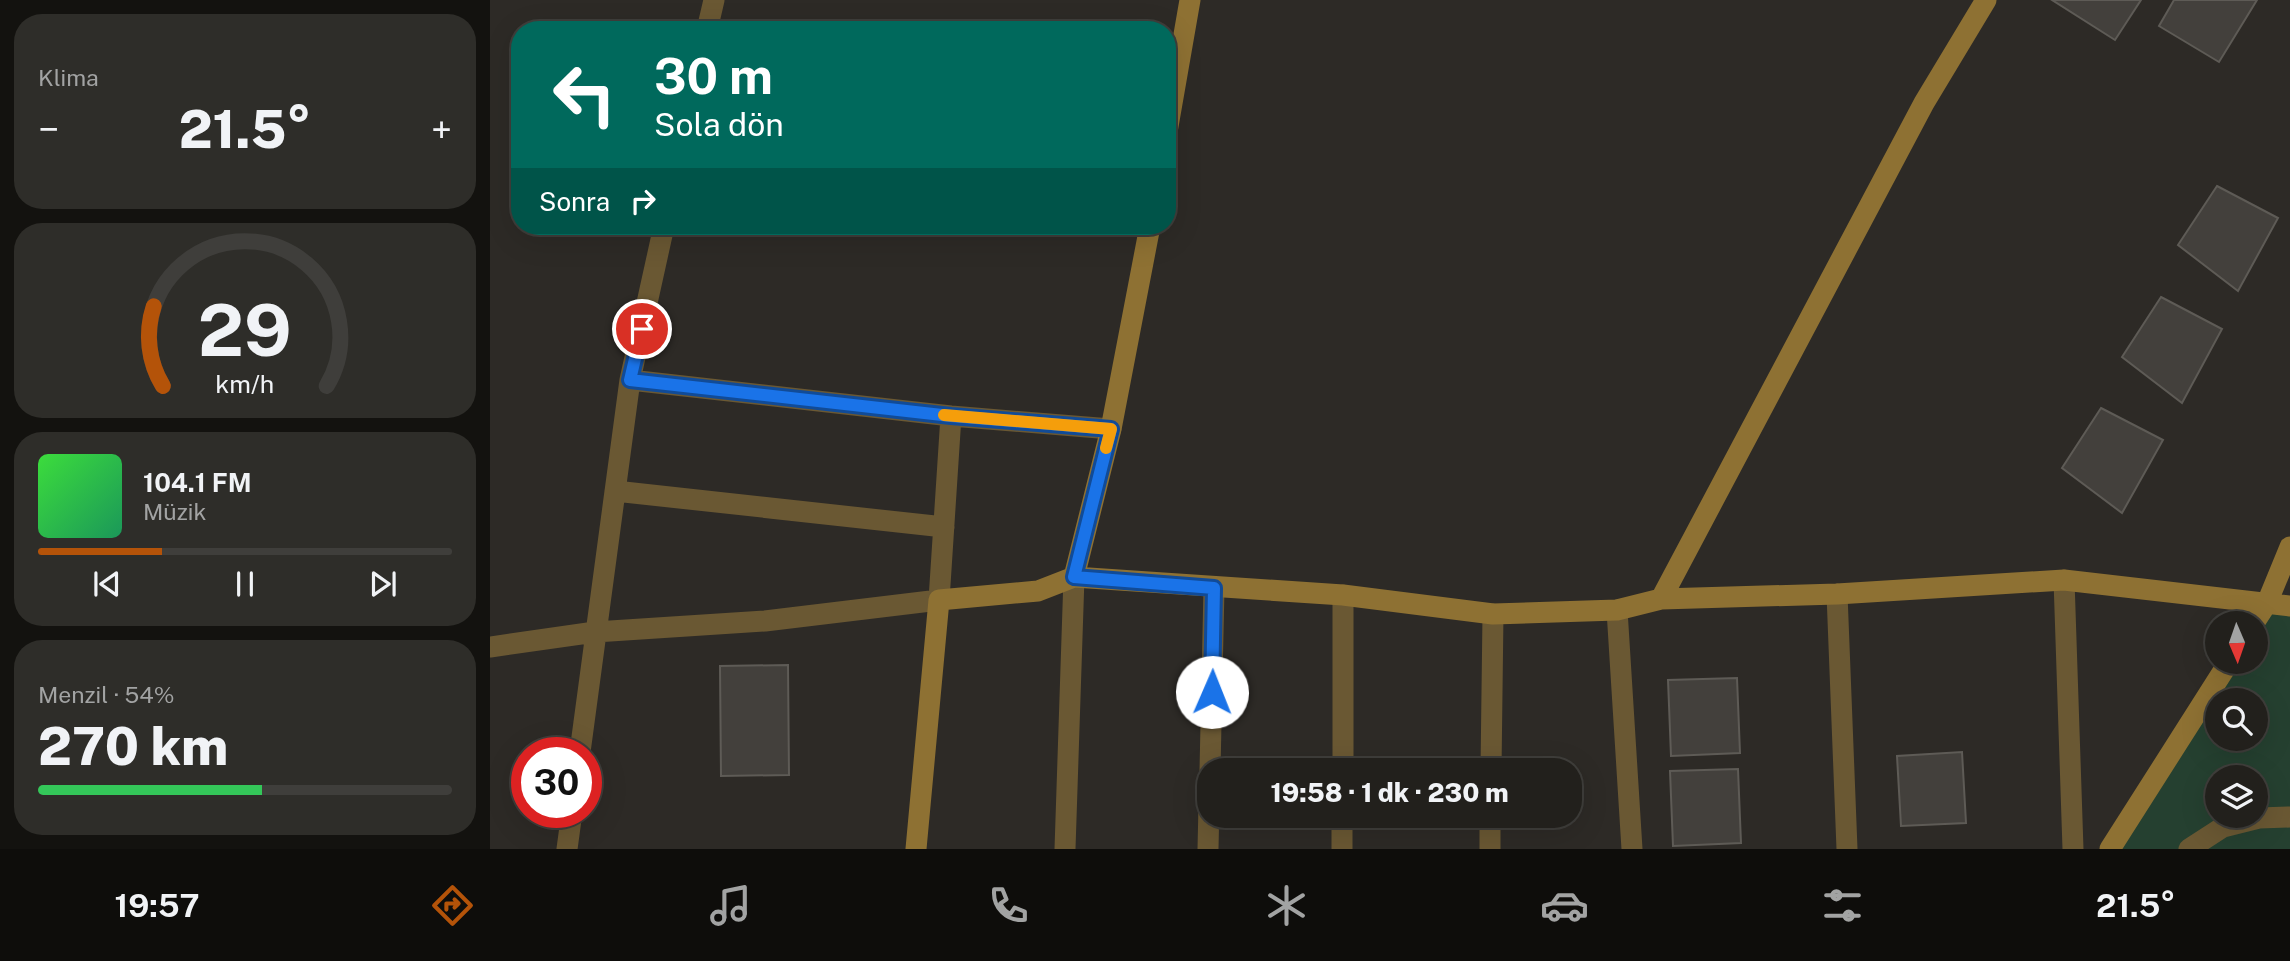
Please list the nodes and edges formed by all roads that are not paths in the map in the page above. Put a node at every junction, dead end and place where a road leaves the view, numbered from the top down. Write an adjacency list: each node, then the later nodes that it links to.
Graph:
1 (714, 0): 4 (street)
2 (1190, 0): 5 (main road)
3 (1986, 0): 19 (main road)
4 (709, 21)
5 (1176, 80)
6 (662, 235): 8 (street)
7 (1148, 235): 10 (main road)
8 (630, 380): 9 (street); 11 (street)
9 (951, 416): 10 (street); 12 (street)
10 (1111, 429): 14 (main road)
11 (615, 491): 12 (street); 26 (street)
12 (944, 527): 20 (street)
13 (2290, 547): 21 (main road)
14 (1074, 577): 16 (main road); 20 (main road); 40 (street)
15 (2064, 580): 17 (main road); 21 (main road); 46 (street)
16 (1214, 588): 18 (main road); 30 (street)
17 (1837, 594): 19 (main road); 45 (street)
18 (1343, 595): 25 (main road); 31 (street)
19 (1661, 599): 23 (main road)
20 (939, 600): 26 (street); 39 (main road)
21 (2267, 603): 22 (main road); 24 (main road)
22 (2290, 606)
23 (1617, 610): 25 (main road); 44 (street)
24 (2262, 611)
25 (1493, 614): 32 (street)
26 (595, 632): 27 (street); 29 (street)
27 (490, 647)
28 (2221, 674): 47 (main road)
29 (582, 737)
30 (1210, 758)
31 (1343, 758)
32 (1491, 758)
33 (2290, 817): 48 (street)
34 (570, 828): 38 (street)
35 (1208, 828): 41 (street)
36 (1342, 828): 42 (street)
37 (1490, 828): 43 (street)
38 (567, 849)
39 (916, 849)
40 (1065, 849)
41 (1208, 849)
42 (1342, 849)
43 (1490, 849)
44 (1632, 849)
45 (1847, 849)
46 (2073, 849)
47 (2110, 849)
48 (2189, 849)

